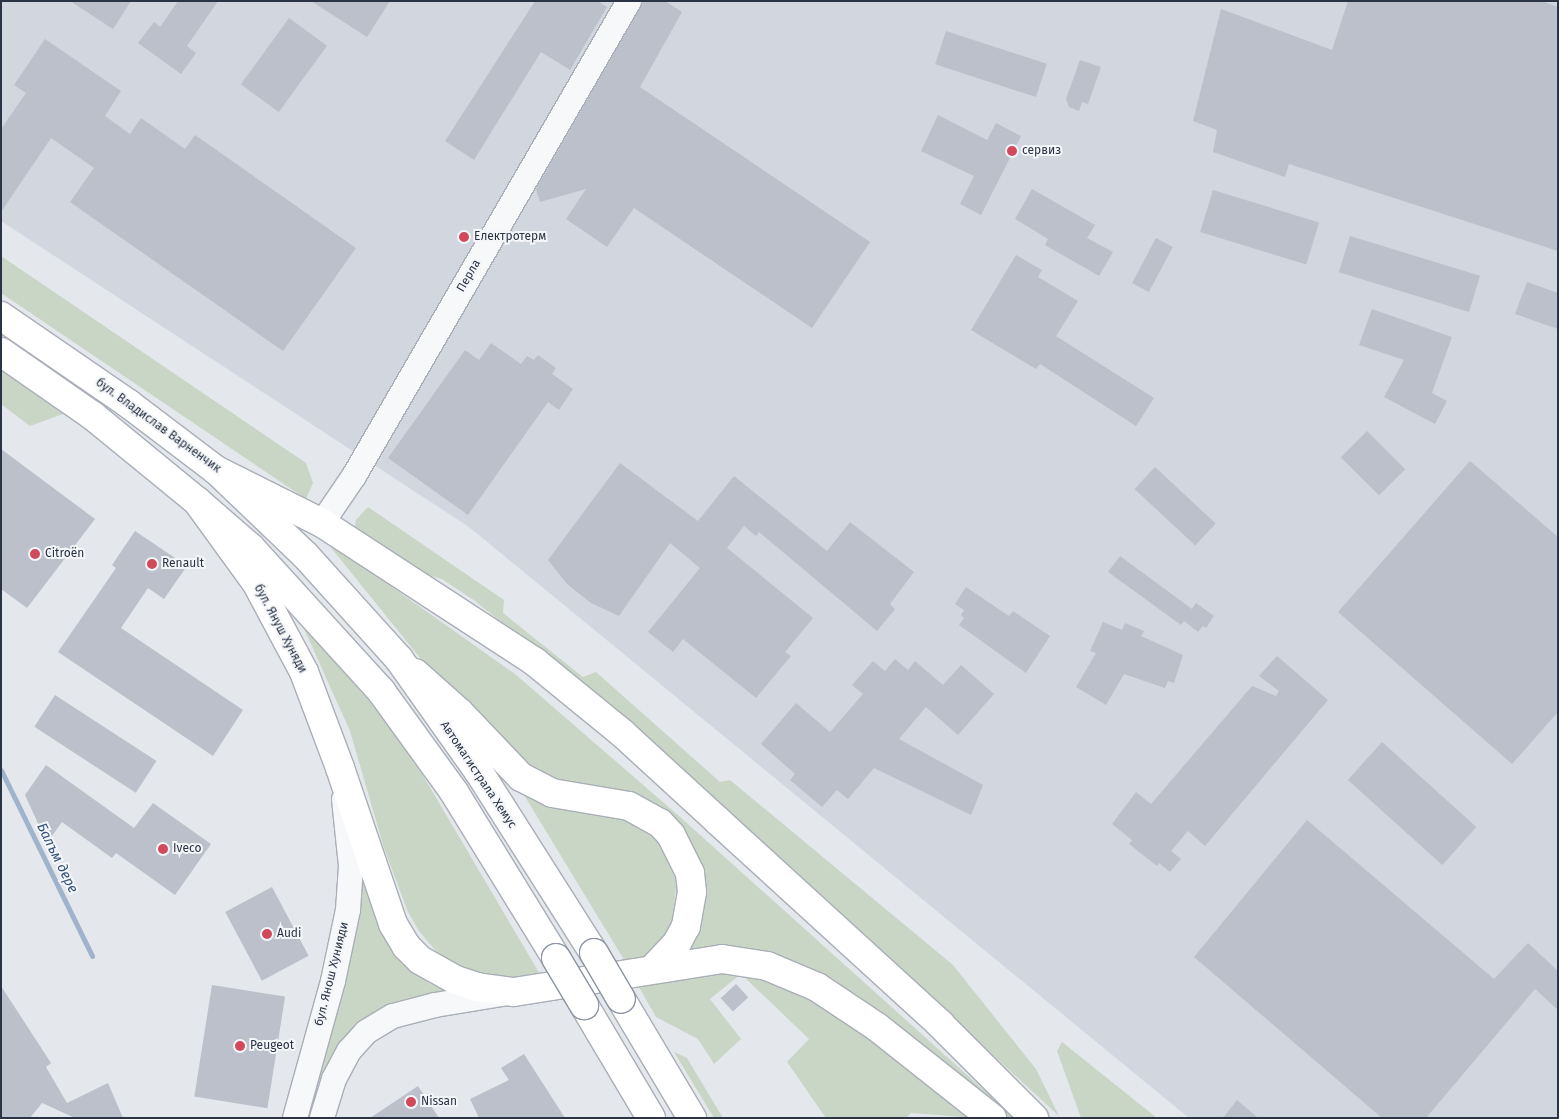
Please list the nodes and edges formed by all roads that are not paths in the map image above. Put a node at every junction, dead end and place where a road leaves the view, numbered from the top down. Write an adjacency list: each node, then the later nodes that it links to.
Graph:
1 (629, 1): 6 (street, Перла)
2 (1, 316): 4 (main road, бул. Владислав Варненчик)
3 (1, 352): 5 (main road)
4 (216, 470): 6 (main road, бул. Владислав Варненчик); 7 (main road, Автомагистрала Хемус)
5 (197, 501): 8 (main road, бул. Януш Хуняди); 13 (main road, bridge)
6 (322, 523): 16 (main road, бул. Владислав Варненчик)
7 (399, 659): 9 (main road); 14 (main road, Автомагистрала Хемус, bridge)
8 (340, 768): 10 (main road, бул. Януш Хуняди); 11 (street, бул. Янош Хунияди)
9 (656, 967): 10 (main road, бул. Януш Хуняди); 15 (main road, бул. Януш Хуняди)
10 (514, 992): 12 (street)
11 (295, 1118)
12 (322, 1118)
13 (651, 1118)
14 (692, 1118)
15 (992, 1118)
16 (1034, 1118)

